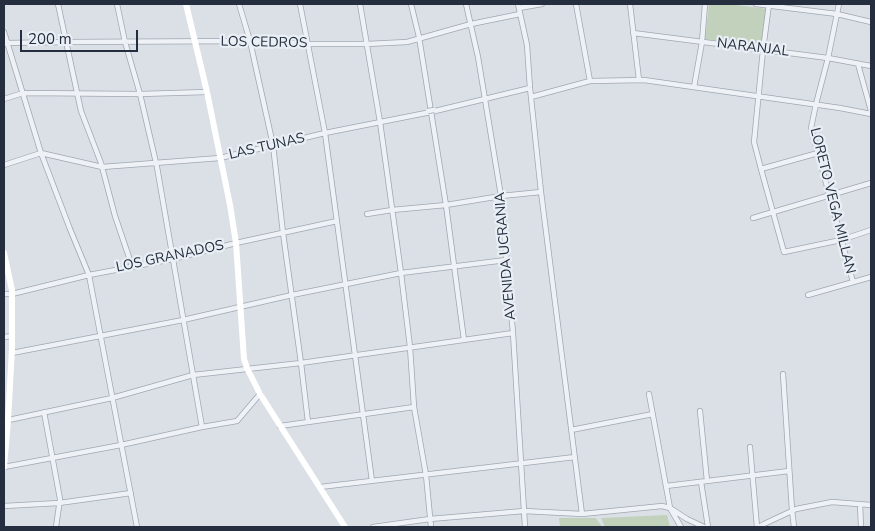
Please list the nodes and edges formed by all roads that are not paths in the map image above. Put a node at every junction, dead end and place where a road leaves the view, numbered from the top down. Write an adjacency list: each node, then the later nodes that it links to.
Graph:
1 (58, 4): 24 (street)
2 (117, 4): 25 (street)
3 (186, 4): 26 (street)
4 (238, 4): 27 (street)
5 (300, 4): 30 (street)
6 (360, 4): 31 (street)
7 (411, 4): 23 (street)
8 (466, 4): 20 (street, AVENIDA UCRANIA)
9 (542, 4): 16 (street)
10 (576, 4): 37 (street)
11 (630, 4): 22 (street)
12 (705, 4): 28 (street)
13 (756, 4): 15 (street)
14 (839, 4): 18 (street, LORETO VEGA MILLAN)
15 (769, 5): 18 (street); 32 (street)
16 (518, 6): 17 (street)
17 (520, 14): 20 (street, LOS CEDROS); 39 (street)
18 (837, 14): 19 (street); 33 (street, LORETO VEGA MILLAN)
19 (871, 22)
20 (471, 24): 23 (street, LOS CEDROS); 46 (street, AVENIDA UCRANIA)
21 (4, 32): 29 (street)
22 (633, 33): 28 (street, NARANJAL); 36 (street)
23 (419, 37): 31 (street, LOS CEDROS); 49 (street)
24 (66, 42): 25 (street, LOS CEDROS); 29 (street, LOS CEDROS); 42 (street)
25 (125, 42): 26 (street, LOS CEDROS); 43 (street)
26 (195, 42): 27 (street, LOS CEDROS); 40 (street)
27 (250, 42): 30 (street, LOS CEDROS); 53 (street)
28 (702, 42): 32 (street, NARANJAL); 38 (street)
29 (5, 43): 41 (street)
30 (309, 44): 31 (street, LOS CEDROS); 52 (street)
31 (367, 44): 51 (street)
32 (763, 50): 33 (street, NARANJAL); 44 (street)
33 (828, 58): 34 (street, NARANJAL); 48 (street, LORETO VEGA MILLAN)
34 (858, 64): 35 (street, NARANJAL); 50 (street)
35 (871, 66)
36 (639, 80): 37 (street); 38 (street)
37 (590, 81): 45 (street)
38 (694, 87): 44 (street)
39 (530, 88): 45 (street); 46 (street, LAS TUNAS)
40 (207, 92): 43 (street); 56 (street)
41 (23, 93): 42 (street); 47 (street); 54 (street)
42 (77, 93): 43 (street); 59 (street)
43 (140, 94): 57 (street)
44 (758, 96): 48 (street); 60 (street)
45 (530, 97): 62 (street)
46 (485, 98): 49 (street, LAS TUNAS); 64 (street, AVENIDA UCRANIA)
47 (4, 99)
48 (816, 104): 50 (street); 55 (street, LORETO VEGA MILLAN)
49 (431, 111): 51 (street, LAS TUNAS); 65 (street)
50 (871, 112)
51 (380, 122): 52 (street, LAS TUNAS); 66 (street)
52 (325, 133): 53 (street, LAS TUNAS); 70 (street)
53 (273, 146): 56 (street, LAS TUNAS); 72 (street)
54 (41, 152): 58 (street); 59 (street, LAS TUNAS); 81 (street)
55 (818, 152): 60 (street); 63 (street, LORETO VEGA MILLAN)
56 (220, 158): 57 (street, LAS TUNAS); 74 (street)
57 (156, 163): 59 (street, LAS TUNAS); 76 (street)
58 (4, 165)
59 (102, 166): 78 (street)
60 (761, 169): 67 (street)
61 (871, 182): 63 (street)
62 (541, 192): 64 (street); 115 (street)
63 (829, 195): 67 (street); 73 (street, LORETO VEGA MILLAN)
64 (501, 196): 65 (street); 77 (street, AVENIDA UCRANIA)
65 (446, 205): 66 (street); 79 (street)
66 (392, 210): 68 (street); 80 (street)
67 (773, 213): 69 (street); 73 (street)
68 (367, 214)
69 (753, 218)
70 (337, 221): 72 (street, LOS GRANADOS); 84 (street)
71 (871, 230): 73 (street)
72 (283, 233): 74 (street, LOS GRANADOS); 87 (street)
73 (841, 240): 83 (street, LORETO VEGA MILLAN)
74 (236, 243): 76 (street, LOS GRANADOS); 89 (street)
75 (4, 253): 86 (street)
76 (172, 259): 78 (street, LOS GRANADOS); 90 (street)
77 (506, 260): 79 (street); 91 (street, AVENIDA UCRANIA)
78 (132, 266): 81 (street, LOS GRANADOS)
79 (455, 266): 80 (street); 95 (street)
80 (401, 273): 84 (street); 96 (street)
81 (89, 275): 86 (street, LOS GRANADOS); 93 (street)
82 (871, 277): 83 (street)
83 (853, 282): 88 (street)
84 (346, 285): 87 (street); 98 (street)
85 (4, 294): 86 (street, LOS GRANADOS)
86 (12, 294): 92 (street)
87 (292, 295): 89 (street); 99 (street)
88 (808, 295)
89 (240, 307): 90 (street); 100 (street)
90 (183, 320): 93 (street); 102 (street)
91 (513, 333): 95 (street); 120 (street, AVENIDA UCRANIA)
92 (12, 336): 94 (street); 97 (street)
93 (100, 336): 97 (street); 105 (street)
94 (4, 337)
95 (464, 340): 96 (street)
96 (410, 348): 98 (street); 106 (street)
97 (12, 354): 111 (street)
98 (355, 355): 99 (street); 109 (street)
99 (301, 363): 100 (street); 112 (street)
100 (247, 368): 102 (street); 103 (street)
101 (783, 374): 122 (street)
102 (193, 375): 105 (street); 114 (street)
103 (260, 394): 113 (street); 114 (street)
104 (649, 394): 110 (street)
105 (112, 398): 108 (street); 116 (street)
106 (414, 408): 109 (street); 123 (street)
107 (700, 411): 126 (street)
108 (44, 412): 111 (street); 119 (street)
109 (362, 414): 112 (street); 125 (street)
110 (652, 414): 115 (street); 128 (street)
111 (6, 420): 121 (street)
112 (308, 422): 113 (street)
113 (280, 426): 129 (street)
114 (202, 427): 116 (street)
115 (571, 430): 118 (street)
116 (121, 444): 119 (street); 130 (street)
117 (750, 447): 124 (street)
118 (575, 457): 120 (street); 138 (street)
119 (52, 458): 121 (street); 131 (street)
120 (522, 464): 123 (street); 137 (street, AVENIDA UCRANIA)
121 (4, 467)
122 (789, 471): 124 (street); 136 (street)
123 (426, 475): 125 (street); 139 (street)
124 (752, 476): 126 (street); 149 (street)
125 (372, 481): 129 (street)
126 (707, 481): 127 (street)
127 (701, 482): 128 (street); 148 (street)
128 (666, 486): 135 (street)
129 (320, 487): 142 (street)
130 (131, 493): 131 (street); 141 (street)
131 (59, 504): 133 (street); 140 (street)
132 (860, 504): 134 (street); 136 (street); 151 (street)
133 (4, 506)
134 (871, 506)
135 (670, 508): 138 (street); 146 (street); 147 (street)
136 (792, 510): 149 (street); 150 (street)
137 (524, 511): 138 (street); 139 (street); 145 (street, AVENIDA UCRANIA)
138 (582, 514)
139 (430, 519): 143 (street); 144 (street)
140 (56, 527)
141 (137, 527)
142 (345, 527)
143 (373, 527)
144 (431, 527)
145 (525, 527)
146 (681, 527)
147 (704, 527)
148 (708, 527)
149 (758, 527)
150 (794, 527)
151 (861, 527)

